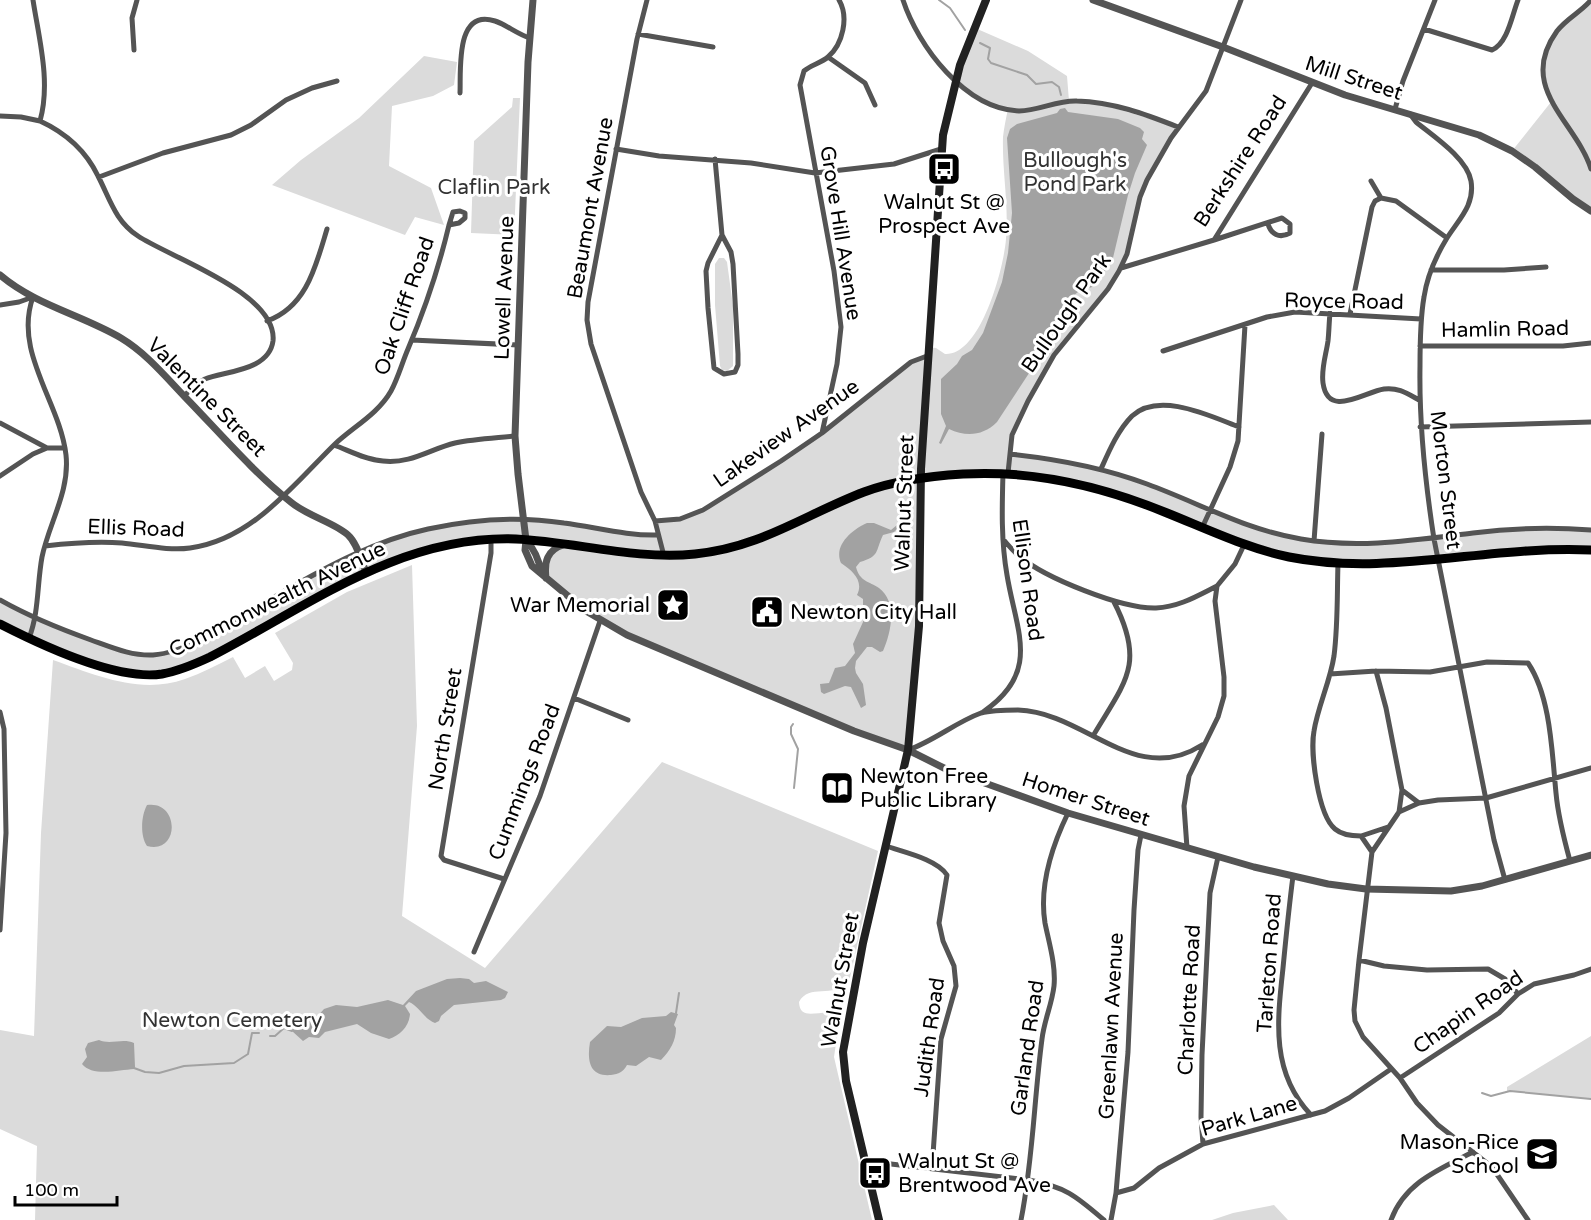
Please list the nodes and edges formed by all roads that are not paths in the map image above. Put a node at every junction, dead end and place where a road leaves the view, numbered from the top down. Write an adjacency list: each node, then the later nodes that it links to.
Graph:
1 (33, 0): 28 (street)
2 (136, 0): 18 (street)
3 (533, 0): 15 (street, Lowell Avenue)
4 (647, 0): 14 (street, Beaumont Avenue)
5 (839, 0): 19 (street)
6 (903, 0): 21 (street)
7 (986, 0): 21 (main road, Walnut Street)
8 (1093, 0): 17 (street, Mill Street)
9 (1241, 0): 17 (street, Bullough Park)
10 (1435, 0): 13 (street)
11 (1518, 0): 13 (street)
12 (1591, 0): 33 (street)
13 (1424, 29): 25 (street)
14 (638, 34): 16 (street); 30 (street, Beaumont Avenue)
15 (530, 38): 23 (street); 58 (street, Lowell Avenue)
16 (713, 47)
17 (1223, 47): 22 (street, Mill Street); 29 (street, Bullough Park)
18 (134, 50)
19 (828, 57): 24 (street); 34 (street, Grove Hill Avenue)
20 (337, 81): 35 (street)
21 (955, 81): 29 (street); 31 (main road, Walnut Street)
22 (1311, 83): 25 (street, Mill Street); 44 (street, Berkshire Road)
23 (460, 93)
24 (875, 105)
25 (1395, 109): 26 (street, Mill Street)
26 (1409, 114): 38 (street, Mill Street); 43 (street, Morton Street)
27 (0, 116): 28 (street)
28 (40, 121): 35 (street)
29 (1178, 127): 46 (street, Bullough Park)
30 (616, 149): 32 (street); 82 (street, Beaumont Avenue)
31 (941, 149): 34 (street); 61 (main road, Walnut Street)
32 (715, 159): 34 (street); 42 (street)
33 (1591, 169)
34 (815, 172): 68 (street, Grove Hill Avenue)
35 (99, 177): 54 (street)
36 (1371, 181): 37 (street)
37 (1381, 198): 43 (street); 52 (street)
38 (1591, 211)
39 (1268, 224): 44 (street)
40 (449, 225): 56 (street, Oak Cliff Road)
41 (327, 229): 54 (street)
42 (722, 235): 42 (street)
43 (1447, 238): 47 (street, Morton Street)
44 (1215, 240): 46 (street, Berkshire Road)
45 (1546, 267): 47 (street)
46 (1121, 268): 74 (street, Bullough Park)
47 (1431, 270): 53 (street, Morton Street)
48 (0, 275): 49 (street, Valentine Street)
49 (33, 297): 50 (street); 62 (street, Valentine Street); 73 (street)
50 (0, 305)
51 (1330, 314): 52 (street, Royce Road); 55 (street, Royce Road); 63 (street)
52 (1350, 314): 53 (street, Royce Road)
53 (1421, 319): 59 (street, Morton Street)
54 (267, 321): 62 (street)
55 (1245, 325): 60 (street, Royce Road); 66 (street)
56 (412, 340): 58 (street); 71 (street, Oak Cliff Road)
57 (1591, 343): 59 (street, Hamlin Road)
58 (518, 345): 70 (street, Lowell Avenue)
59 (1420, 346): 63 (street, Morton Street)
60 (1163, 351)
61 (927, 356): 68 (street, Lakeview Avenue); 78 (main road, Walnut Street)
62 (184, 396): 79 (street, Valentine Street)
63 (1419, 400): 67 (street, Morton Street)
64 (1591, 422): 67 (street)
65 (0, 423): 72 (street)
66 (1239, 427): 75 (street); 80 (street)
67 (1420, 427): 87 (street, Morton Street)
68 (822, 433): 82 (street, Lakeview Avenue)
69 (1322, 434): 90 (street)
70 (516, 436): 71 (street); 81 (street, Lowell Avenue)
71 (334, 445): 79 (street, Oak Cliff Road)
72 (47, 448): 73 (street); 77 (street)
73 (64, 448): 93 (street)
74 (1010, 454): 75 (street); 76 (street, Bullough Park)
75 (1101, 469): 80 (street)
76 (1005, 473): 78 (main road, Commonwealth Avenue); 83 (main road, Commonwealth Avenue); 86 (street, Ellison Road)
77 (0, 476)
78 (921, 477): 96 (main road, Commonwealth Avenue); 117 (main road, Walnut Street)
79 (285, 497): 93 (street, Ellis Road); 95 (street, Valentine Street)
80 (1210, 511): 83 (street); 90 (street)
81 (523, 520): 85 (street, Commonwealth Avenue); 89 (street, Lowell Avenue); 95 (street, Commonwealth Avenue)
82 (655, 521): 85 (street, Beaumont Avenue)
83 (1202, 528): 92 (main road, Commonwealth Avenue)
84 (1591, 530): 87 (street)
85 (658, 535): 96 (street, Beaumont Avenue)
86 (1002, 538): 103 (street); 113 (street, Ellison Road)
87 (1434, 539): 90 (street); 97 (street, Morton Street)
88 (491, 540): 89 (main road, Commonwealth Avenue); 99 (main road, Commonwealth Avenue); 135 (street, North Street)
89 (526, 540): 91 (main road, Commonwealth Avenue); 100 (street, Homer Street)
90 (1314, 541)
91 (566, 544): 96 (main road, Commonwealth Avenue); 100 (street)
92 (1244, 545): 98 (main road, Commonwealth Avenue); 101 (street)
93 (45, 546): 104 (street)
94 (1591, 550): 97 (main road, Commonwealth Avenue)
95 (358, 554): 99 (street, Valentine Street); 104 (street, Commonwealth Avenue)
96 (664, 556)
97 (1439, 558): 98 (main road, Commonwealth Avenue); 108 (street, Morton Street)
98 (1338, 563): 110 (street)
99 (366, 572): 107 (main road, Commonwealth Avenue)
100 (544, 575): 105 (street, Homer Street)
101 (1217, 586): 103 (street); 116 (street)
102 (0, 600): 104 (street, Commonwealth Avenue)
103 (1114, 602): 115 (street)
104 (35, 618): 107 (street)
105 (600, 621): 111 (street, Cummings Road); 117 (street, Homer Street)
106 (0, 624): 107 (main road, Commonwealth Avenue)
107 (29, 638)
108 (1461, 668): 109 (street); 119 (street); 121 (street, Morton Street)
109 (1376, 671): 110 (street); 120 (street)
110 (1330, 675): 127 (street)
111 (574, 698): 114 (street); 135 (street, Cummings Road)
112 (0, 712): 138 (street)
113 (982, 713): 115 (street); 117 (street, Ellison Road)
114 (628, 720)
115 (1093, 736): 116 (street)
116 (1203, 745): 129 (street)
117 (908, 750): 124 (street, Homer Street); 128 (main road, Walnut Street)
118 (1591, 768): 119 (street)
119 (1555, 779): 121 (street); 133 (street)
120 (1402, 790): 122 (street); 123 (street)
121 (1486, 798): 122 (street); 136 (street, Morton Street)
122 (1419, 803): 123 (street)
123 (1399, 812): 125 (street)
124 (1068, 813): 126 (street, Homer Street); 150 (street, Garland Road)
125 (1388, 827): 127 (street); 130 (street)
126 (1142, 835): 129 (street, Homer Street); 151 (street, Greenlawn Avenue)
127 (1361, 836): 130 (street)
128 (886, 846): 148 (main road, Walnut Street); 149 (street, Judith Road)
129 (1187, 848): 132 (street, Homer Street)
130 (1372, 852): 137 (street)
131 (1591, 855): 133 (street, Homer Street)
132 (1218, 857): 134 (street, Homer Street); 146 (street, Charlotte Road)
133 (1570, 861): 136 (street, Homer Street)
134 (1293, 876): 137 (street, Homer Street); 145 (street, Tarleton Road)
135 (504, 879): 139 (street, Cummings Road)
136 (1505, 880): 137 (street, Homer Street)
137 (1366, 889): 140 (street)
138 (0, 930)
139 (474, 952)
140 (1359, 960): 142 (street); 143 (street)
141 (1591, 969): 142 (street, Chapin Road)
142 (1518, 994): 144 (street, Chapin Road)
143 (1391, 1069): 144 (street); 145 (street, Park Lane)
144 (1400, 1078): 147 (street)
145 (1311, 1116): 146 (street, Park Lane)
146 (1203, 1144): 151 (street, Park Lane)
147 (1473, 1152): 156 (street); 157 (street)
148 (865, 1161): 149 (street); 152 (main road, Walnut Street)
149 (932, 1169): 150 (street)
150 (1029, 1180): 153 (street, Garland Road); 154 (street)
151 (1116, 1193): 155 (street, Greenlawn Avenue)
152 (879, 1220)
153 (1022, 1220)
154 (1104, 1220)
155 (1111, 1220)
156 (1391, 1220)
157 (1528, 1220)

